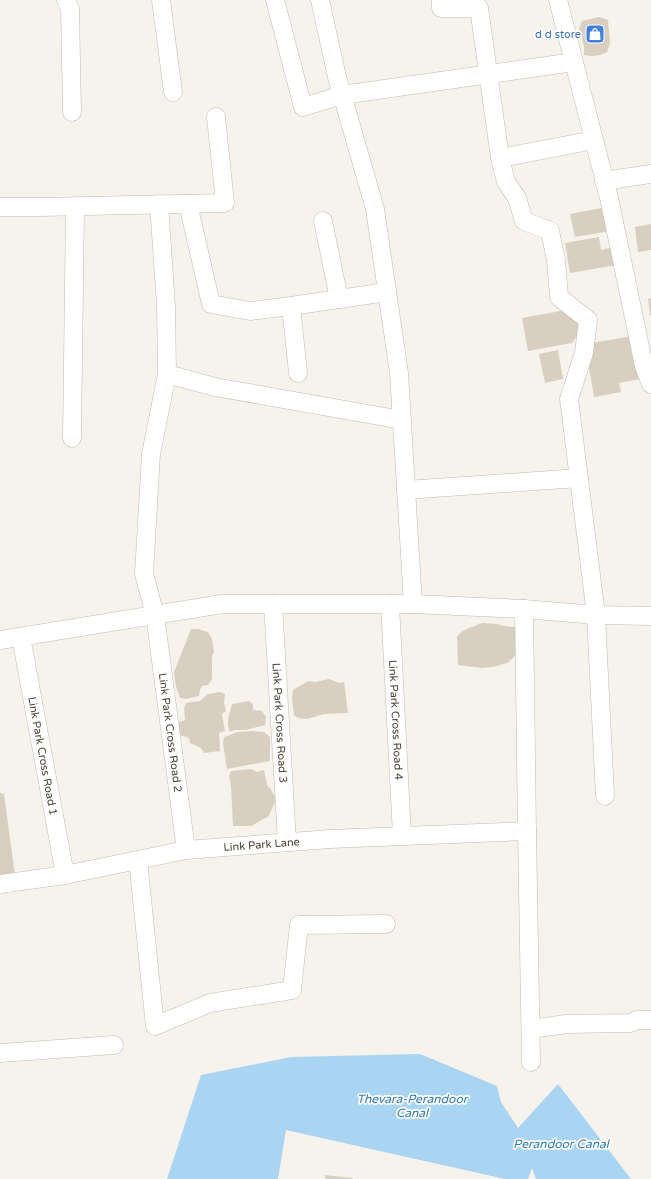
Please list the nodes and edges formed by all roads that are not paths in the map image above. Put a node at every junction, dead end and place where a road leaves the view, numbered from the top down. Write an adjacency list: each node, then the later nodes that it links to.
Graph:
1 (66, 0): 11 (street)
2 (161, 0): 9 (street)
3 (275, 0): 10 (street)
4 (320, 0): 10 (street)
5 (441, 0): 8 (street)
6 (558, 0): 7 (street)
7 (574, 62): 8 (street); 13 (street)
8 (488, 74): 10 (street); 14 (street)
9 (173, 92)
10 (342, 96): 22 (street)
11 (72, 112)
12 (216, 117): 18 (street)
13 (594, 140): 14 (street); 16 (street)
14 (500, 158): 31 (street)
15 (651, 174): 16 (street)
16 (604, 181): 25 (street)
17 (159, 204): 18 (street); 20 (street); 27 (street, Link Park Cross Road 2)
18 (188, 204): 24 (street)
19 (0, 207): 20 (street)
20 (75, 207): 30 (street)
21 (323, 221): 23 (street)
22 (387, 292): 23 (street); 29 (street)
23 (338, 299): 24 (street)
24 (291, 306): 26 (street)
25 (645, 339): 28 (street)
26 (298, 373)
27 (167, 374): 29 (street); 37 (street, Link Park Cross Road 2)
28 (651, 384)
29 (402, 420): 32 (street)
30 (72, 438)
31 (579, 478): 32 (street); 38 (street)
32 (406, 490): 35 (street)
33 (273, 604): 34 (street); 37 (street); 45 (street, Link Park Cross Road 3)
34 (390, 604): 35 (street); 44 (street, Link Park Cross Road 4)
35 (413, 604): 36 (street)
36 (524, 609): 38 (street); 43 (street)
37 (155, 615): 40 (street); 46 (street, Link Park Cross Road 2)
38 (596, 615): 39 (street); 42 (street)
39 (651, 616)
40 (22, 637): 41 (street); 48 (street, Link Park Cross Road 1)
41 (0, 640)
42 (605, 796)
43 (527, 831): 44 (street, Link Park Lane); 52 (street)
44 (402, 836): 45 (street, Link Park Lane)
45 (286, 842): 46 (street, Link Park Lane)
46 (186, 850): 47 (street, Link Park Lane)
47 (138, 860): 48 (street, Link Park Lane); 50 (street)
48 (65, 875): 49 (street, Link Park Lane)
49 (0, 884)
50 (386, 924)
51 (651, 1020): 52 (street)
52 (530, 1029): 55 (street)
53 (114, 1045): 54 (street)
54 (0, 1053)
55 (531, 1062)

